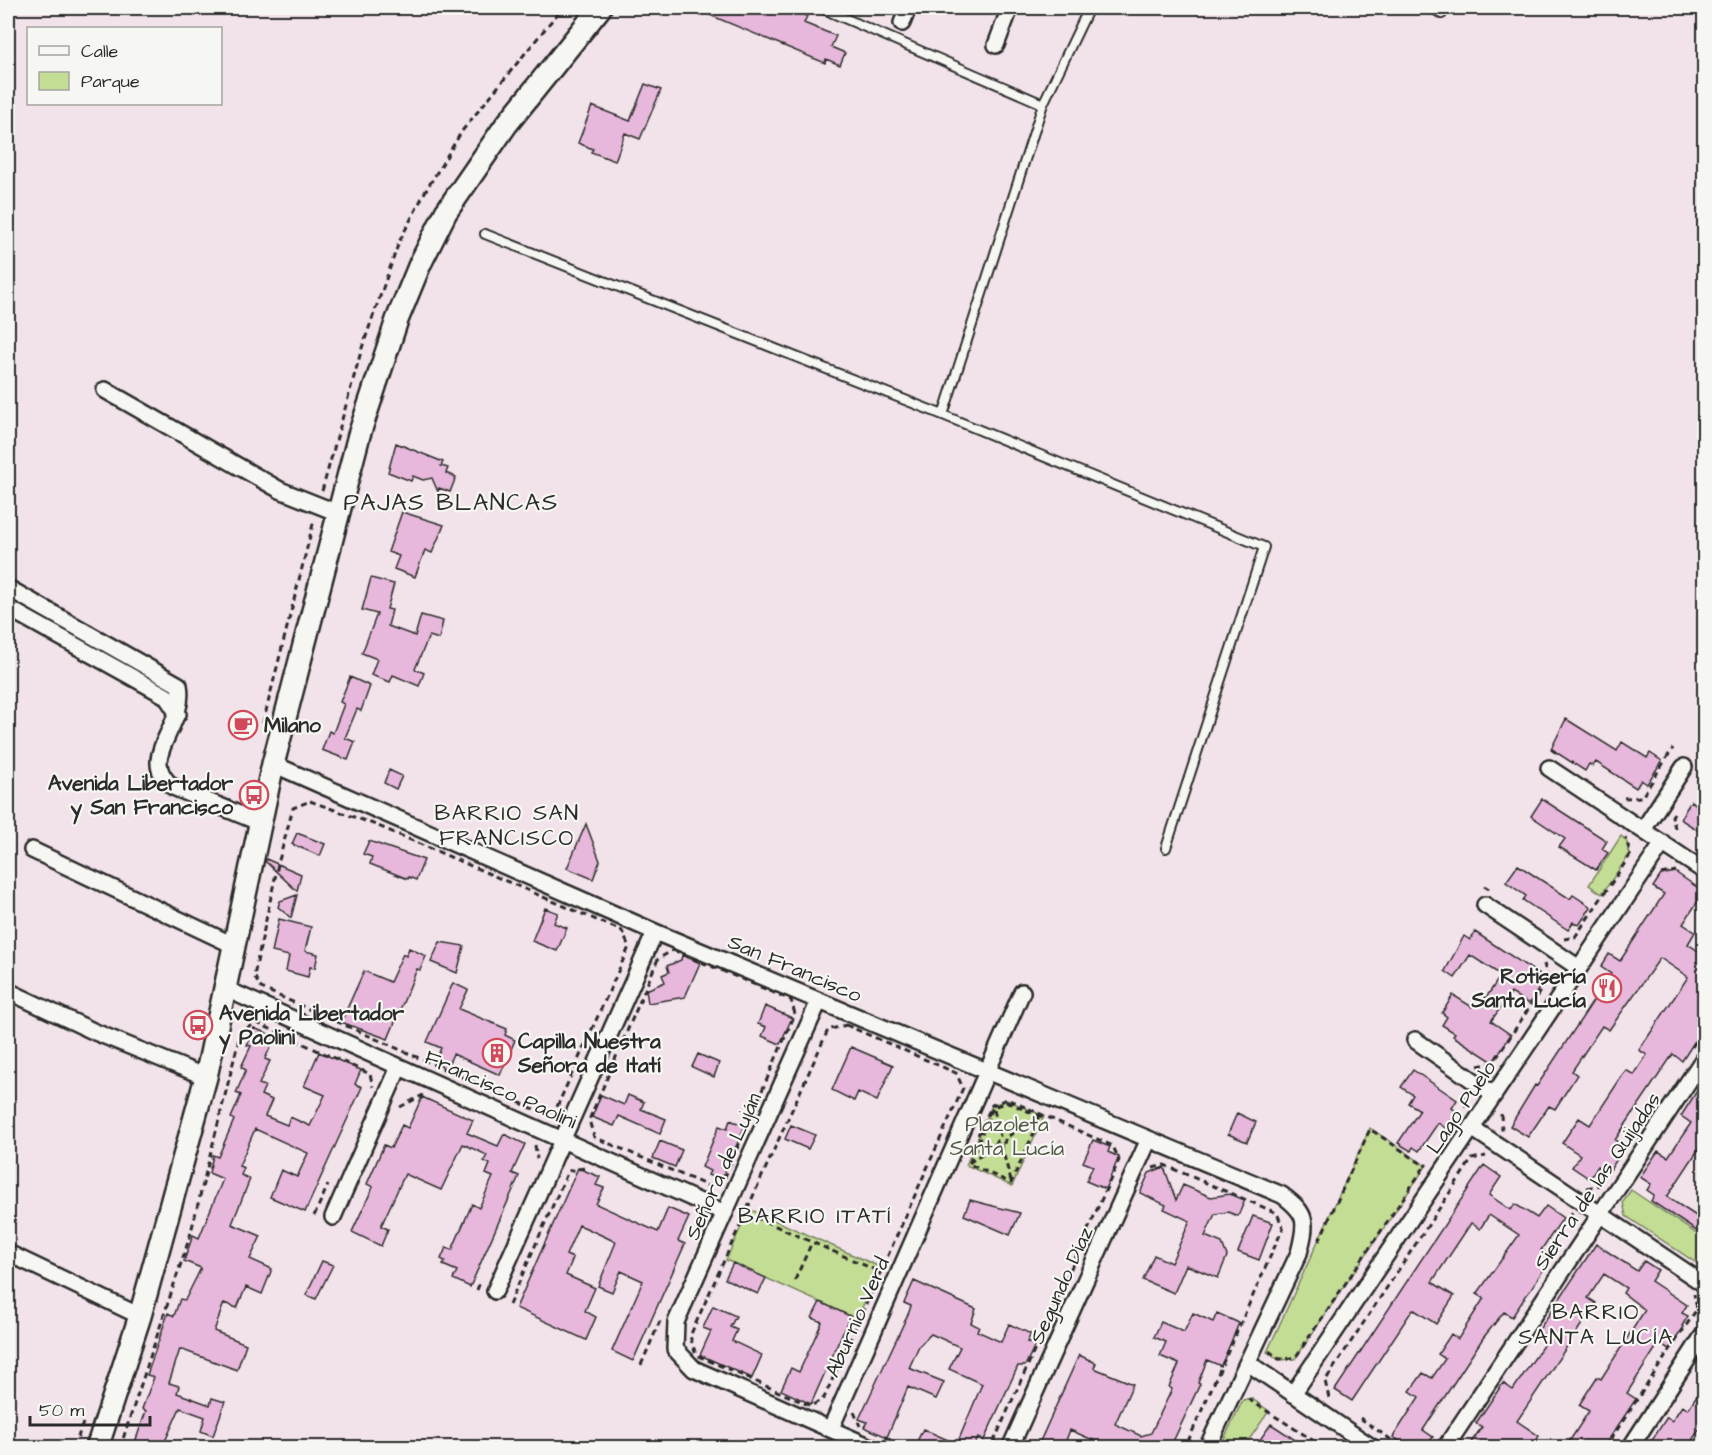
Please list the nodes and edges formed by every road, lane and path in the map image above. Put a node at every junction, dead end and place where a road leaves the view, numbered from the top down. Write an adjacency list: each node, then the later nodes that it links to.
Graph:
1 (600, 8): 14 (main road)
2 (821, 8): 10 (lane)
3 (908, 8): 8 (street)
4 (1010, 8): 9 (street)
5 (1089, 8): 10 (lane)
6 (1432, 8): 7 (lane)
7 (1445, 8)
8 (902, 23)
9 (996, 45)
10 (1043, 104): 13 (lane)
11 (485, 234): 13 (lane)
12 (105, 390): 14 (street)
13 (943, 415): 31 (lane)
14 (338, 513): 21 (main road)
15 (8, 588): 17 (street)
16 (8, 608): 17 (street)
17 (178, 714): 26 (street)
18 (1673, 748): 24 (path)
19 (1551, 749): 20 (path)
20 (1560, 756)
21 (273, 764): 26 (main road); 38 (street, San Francisco)
22 (1684, 767): 27 (street)
23 (1549, 768): 27 (street)
24 (1617, 793)
25 (1678, 807): 29 (path)
26 (261, 823): 40 (main road)
27 (1643, 830): 30 (street)
28 (1618, 833): 39 (path)
29 (1685, 838)
30 (1663, 843): 33 (street); 42 (street, Lago Puelo)
31 (1166, 848)
32 (32, 850): 40 (street)
33 (1704, 871)
34 (1660, 874): 35 (path)
35 (1685, 878)
36 (1484, 886): 37 (path)
37 (1489, 898): 42 (street)
38 (655, 932): 47 (street, San Francisco); 68 (street)
39 (1559, 940)
40 (233, 945): 44 (main road)
41 (1536, 958): 50 (path)
42 (1579, 968): 55 (street, Lago Puelo)
43 (254, 976): 43 (path)
44 (226, 989): 51 (street, Francisco Paolini); 53 (main road)
45 (8, 991): 53 (street)
46 (1022, 992): 52 (street, Aburnio Verd)
47 (819, 1001): 52 (street, San Francisco); 83 (street, Señora de Luján)
48 (1415, 1040): 55 (street)
49 (1704, 1058): 85 (street, Sierra de las Quijadas)
50 (1477, 1066)
51 (399, 1067): 68 (street, Francisco Paolini); 87 (street)
52 (988, 1073): 69 (street, San Francisco); 111 (street, Aburnio Verd)
53 (206, 1077): 100 (main road)
54 (1464, 1089): 60 (path)
55 (1494, 1095): 64 (street, Lago Puelo)
56 (369, 1096): 116 (path)
57 (433, 1099): 61 (path)
58 (1506, 1106): 65 (path)
59 (993, 1107): 62 (path); 66 (path); 74 (path)
60 (1462, 1113)
61 (396, 1115)
62 (1041, 1117): 67 (path); 80 (path)
63 (589, 1120): 63 (path)
64 (1472, 1128): 85 (street); 105 (street, Lago Puelo)
65 (1502, 1132)
66 (1000, 1136): 67 (path); 71 (path)
67 (1005, 1138): 71 (path)
68 (563, 1139): 83 (street, Francisco Paolini); 97 (street)
69 (1149, 1139): 103 (street, San Francisco); 119 (street, Segundo Díaz)
70 (525, 1140): 77 (path)
71 (999, 1144): 74 (path); 80 (path)
72 (1432, 1156): 75 (path)
73 (1488, 1156): 107 (path)
74 (969, 1164): 80 (path)
75 (1425, 1166): 90 (path); 102 (path)
76 (963, 1168): 118 (path)
77 (532, 1169)
78 (1149, 1170): 120 (path)
79 (592, 1171): 98 (path)
80 (1011, 1182)
81 (329, 1184): 86 (path)
82 (1571, 1211): 88 (path)
83 (726, 1213): 111 (street, Señora de Luján)
84 (746, 1213): 89 (path); 92 (path); 92 (path)
85 (1600, 1214): 95 (street); 125 (street, Sierra de las Quijadas)
86 (314, 1216)
87 (333, 1216)
88 (1567, 1235)
89 (812, 1242): 92 (path); 94 (path)
90 (1317, 1246)
91 (8, 1253): 100 (street)
92 (880, 1272)
93 (482, 1280): 96 (path)
94 (795, 1280)
95 (1699, 1288): 126 (path)
96 (477, 1290)
97 (495, 1291)
98 (509, 1305)
99 (664, 1312): 104 (path)
100 (140, 1316): 115 (main road)
101 (1704, 1334): 127 (street)
102 (1273, 1341)
103 (1248, 1363): 105 (street); 121 (street)
104 (641, 1365)
105 (1293, 1394): 123 (street)
106 (1243, 1400): 122 (path)
107 (1336, 1403)
108 (854, 1412): 112 (path)
109 (1356, 1416): 124 (path)
110 (83, 1423): 114 (path)
111 (831, 1428): 113 (street)
112 (870, 1430)
113 (876, 1441): 117 (path)
114 (74, 1448)
115 (97, 1448)
116 (120, 1448)
117 (908, 1448)
118 (991, 1448)
119 (1010, 1448)
120 (1185, 1448)
121 (1207, 1448)
122 (1325, 1448)
123 (1373, 1448)
124 (1404, 1448)
125 (1445, 1448)
126 (1605, 1448)
127 (1630, 1448)

